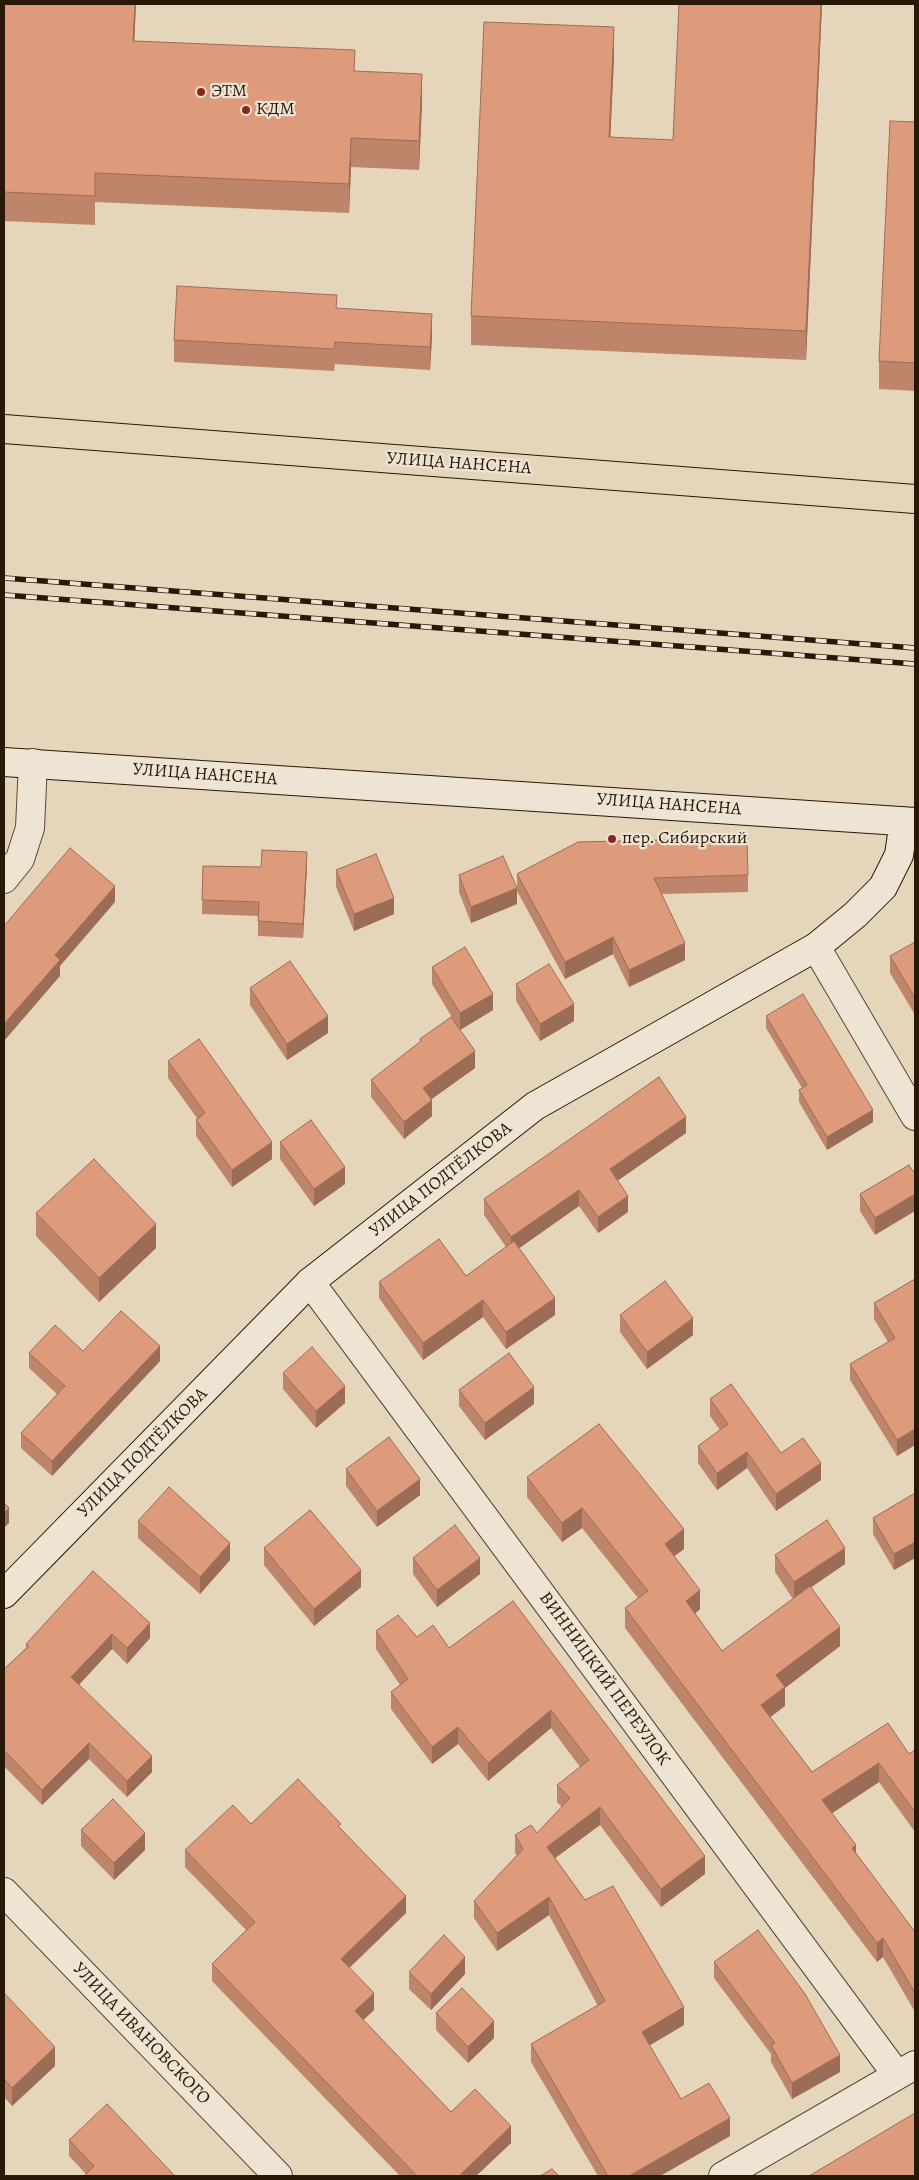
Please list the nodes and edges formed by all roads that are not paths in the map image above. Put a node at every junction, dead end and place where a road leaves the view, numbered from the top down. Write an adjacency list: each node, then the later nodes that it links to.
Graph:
1 (4, 429): 2 (main road, УЛИЦА НАНСЕНА)
2 (915, 499)
3 (4, 762): 4 (street, УЛИЦА НАНСЕНА)
4 (33, 763): 5 (street, УЛИЦА НАНСЕНА); 6 (street)
5 (910, 821): 7 (street, УЛИЦА ПОДТЁЛКОВА)
6 (4, 879)
7 (816, 947): 8 (street); 9 (street, УЛИЦА ПОДТЁЛКОВА)
8 (915, 1116)
9 (310, 1282): 10 (street, УЛИЦА ПОДТЁЛКОВА); 12 (street, ВИННИЦКИЙ ПЕРЕУЛОК)
10 (4, 1594)
11 (4, 1892): 13 (street, УЛИЦА ИВАНОВСКОГО)
12 (906, 2070): 14 (street)
13 (278, 2176)
14 (723, 2176)

